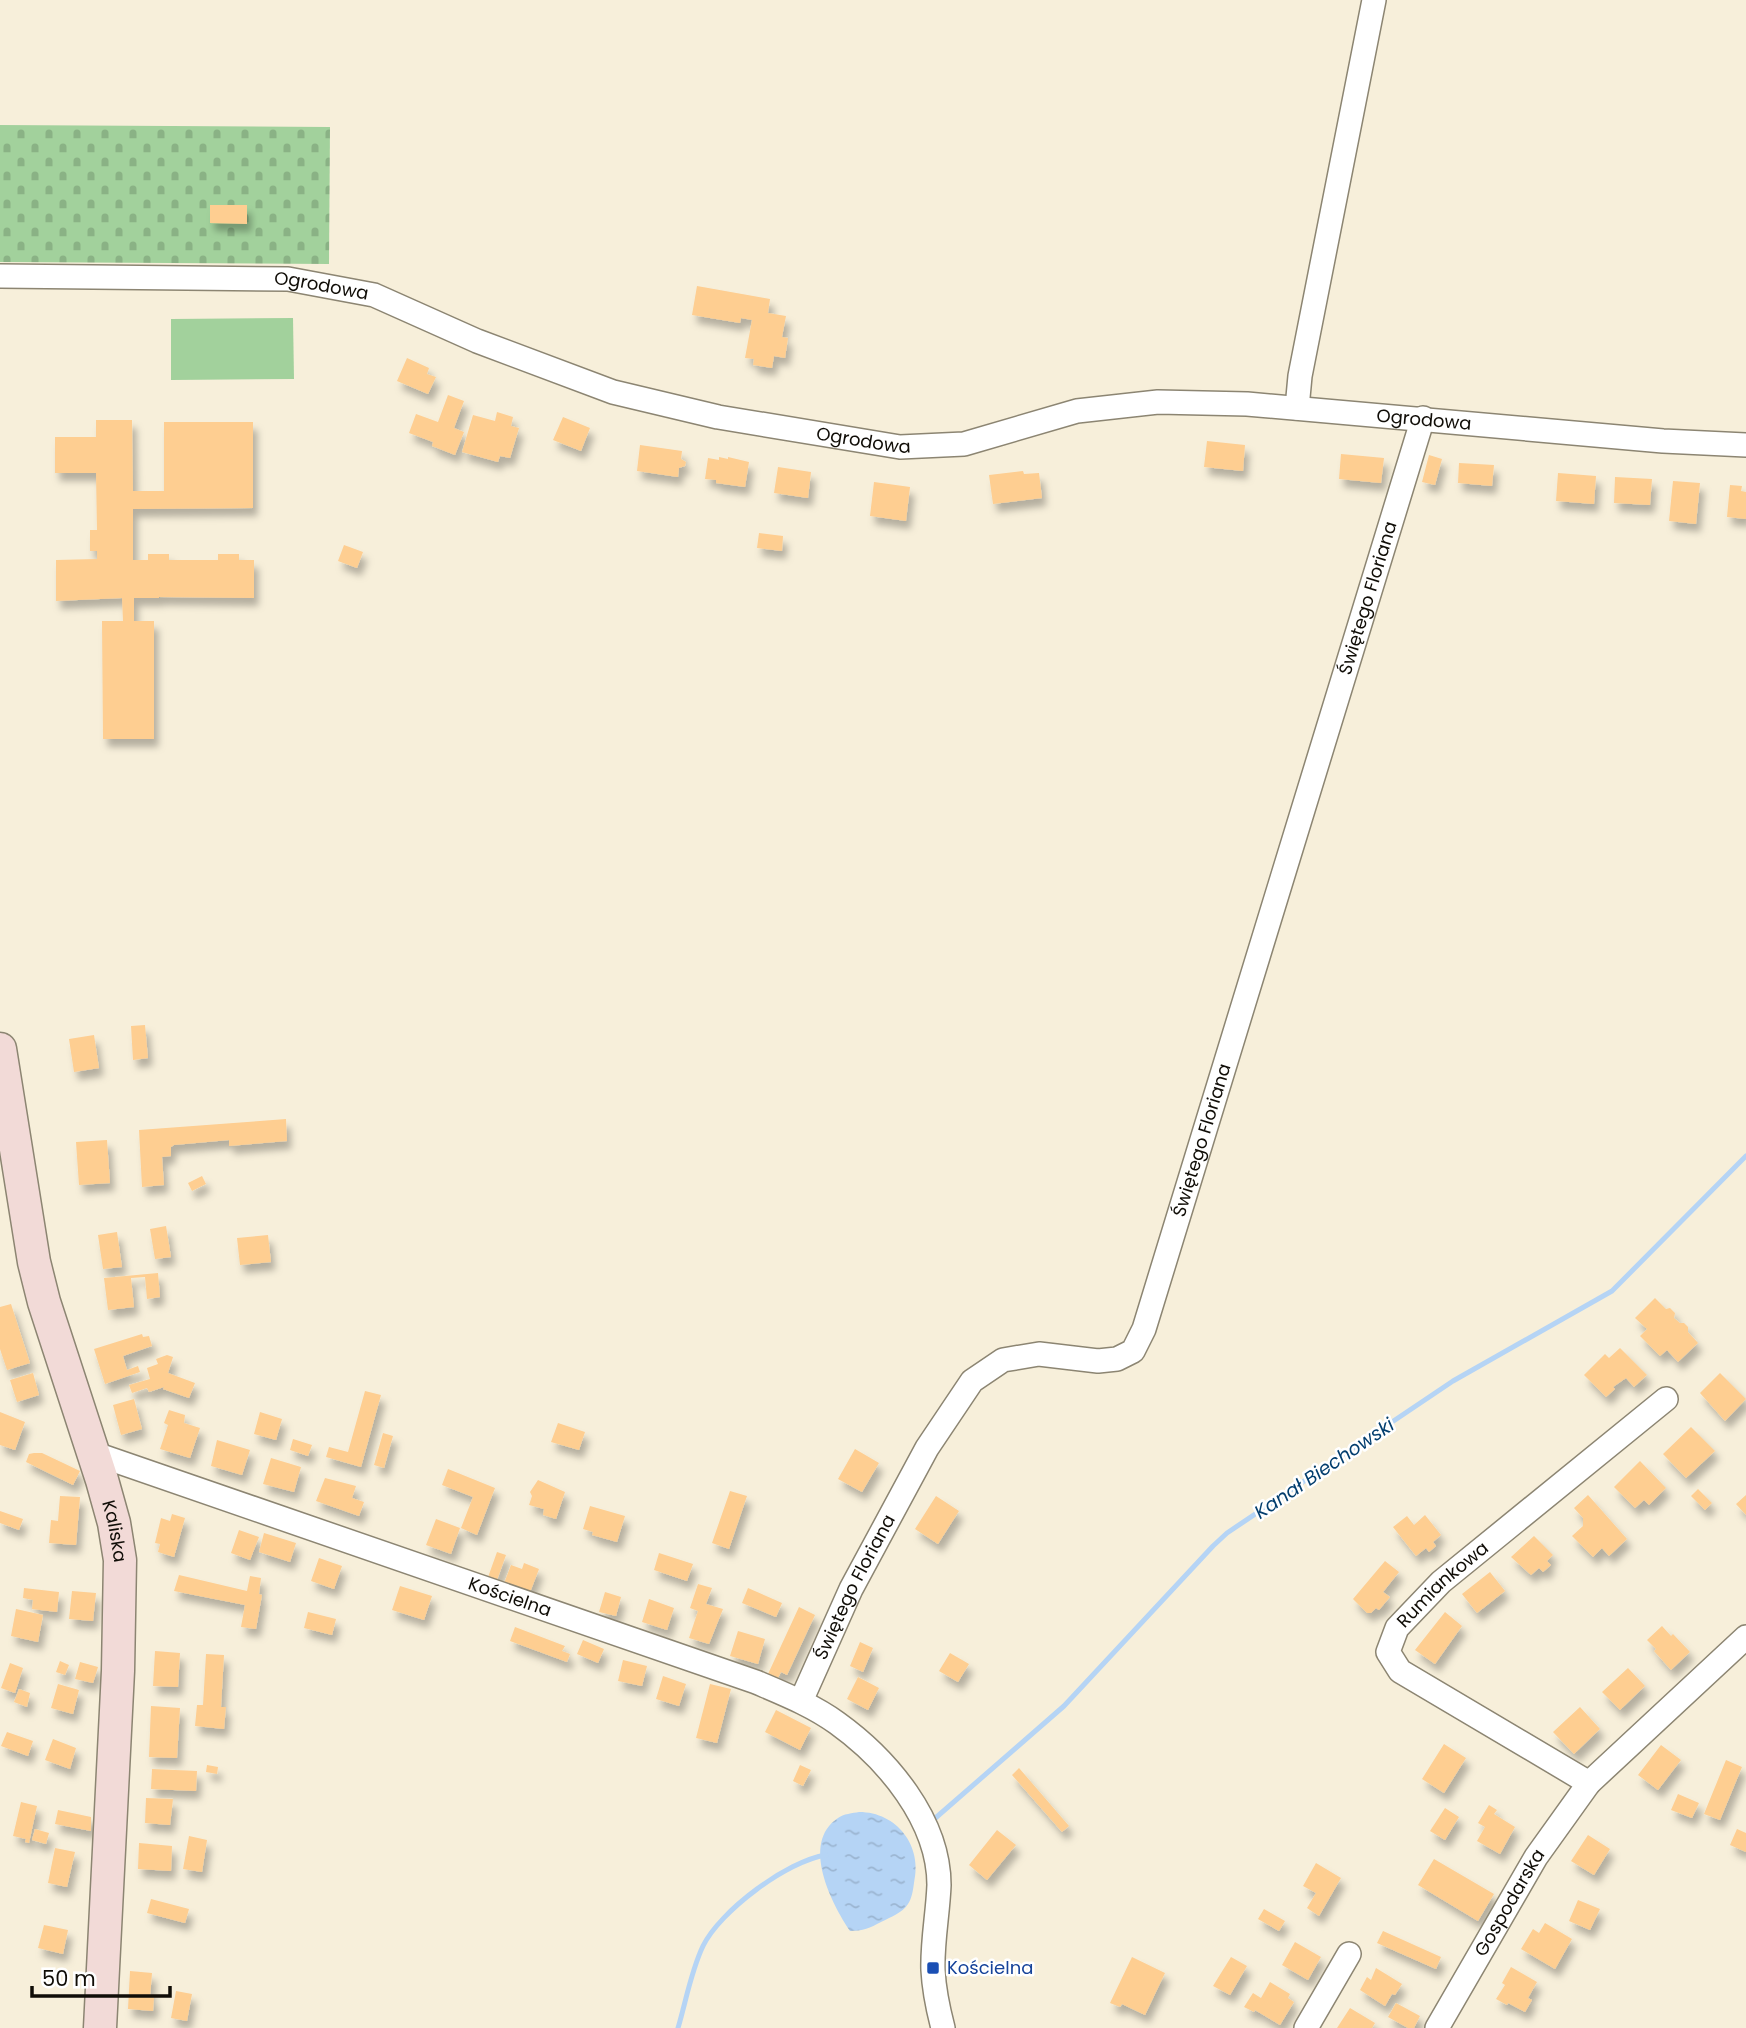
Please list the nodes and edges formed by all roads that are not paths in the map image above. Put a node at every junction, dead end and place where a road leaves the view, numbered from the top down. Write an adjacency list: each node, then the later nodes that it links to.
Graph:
1 (1374, 0): 3 (street)
2 (0, 276): 3 (street, Ogrodowa)
3 (1297, 408): 4 (street, Ogrodowa)
4 (1423, 418): 5 (street, Ogrodowa); 10 (street, Świętego Floriana)
5 (1746, 445)
6 (0, 1049): 8 (main road, Kaliska)
7 (1665, 1399): 11 (street, Rumiankowa)
8 (93, 1453): 10 (street, Kościelna); 14 (main road, Kaliska)
9 (1746, 1637): 11 (street, Gospodarska)
10 (801, 1701): 13 (street, Kościelna)
11 (1589, 1783): 16 (street, Gospodarska)
12 (1349, 1954): 15 (street)
13 (944, 2027)
14 (100, 2028)
15 (1307, 2028)
16 (1437, 2028)

